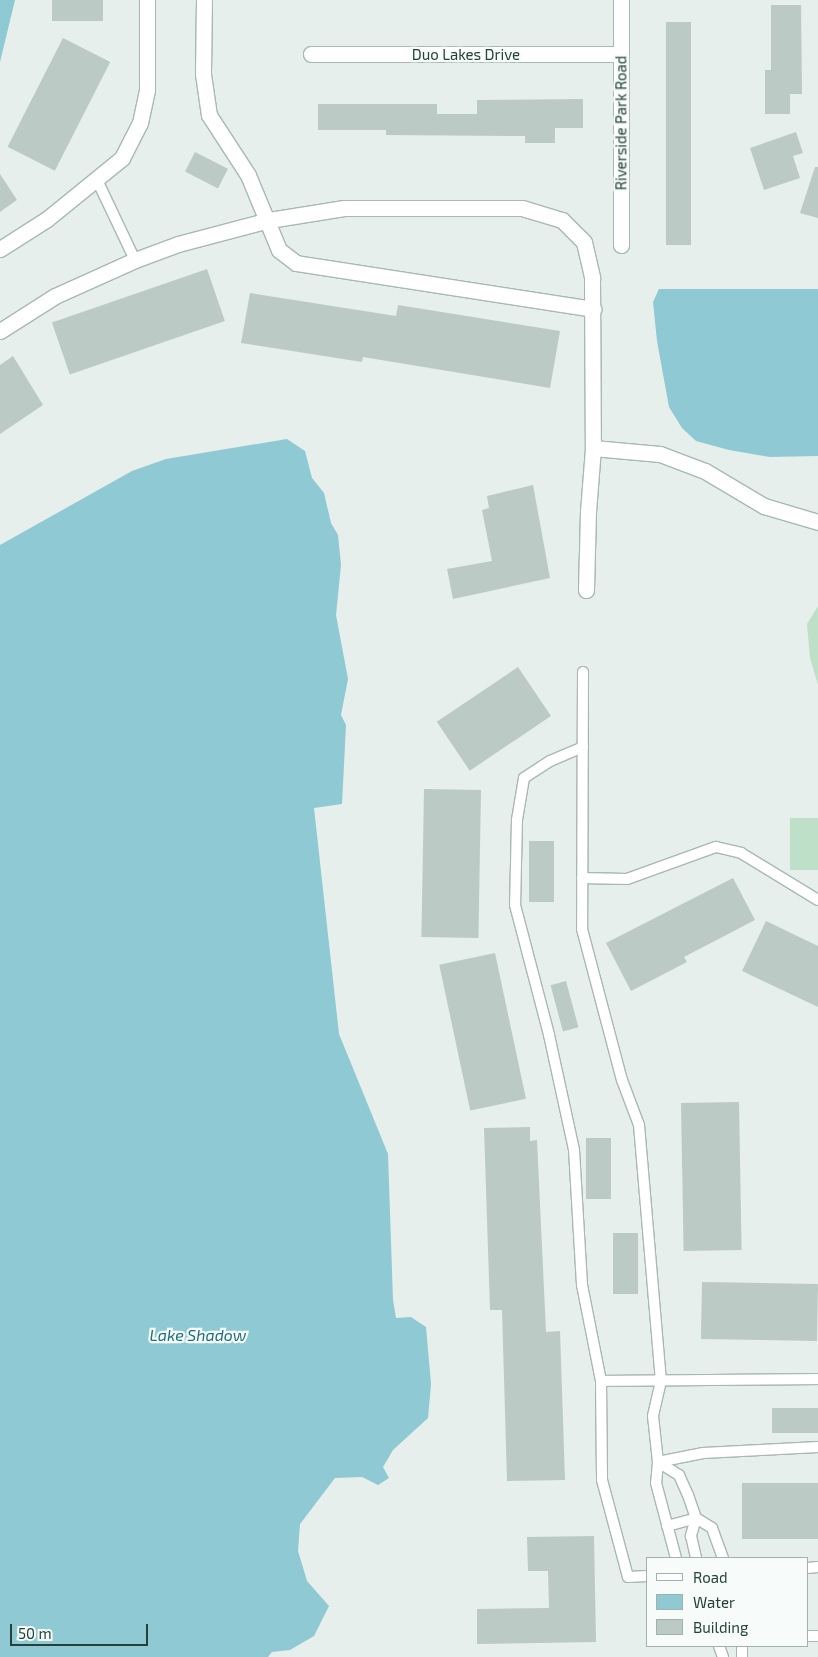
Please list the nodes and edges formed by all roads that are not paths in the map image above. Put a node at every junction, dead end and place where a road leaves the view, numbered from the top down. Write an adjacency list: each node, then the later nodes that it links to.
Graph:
1 (148, 0): 6 (street)
2 (204, 0): 7 (street)
3 (620, 0): 5 (street, Riverside Park Road)
4 (311, 54): 5 (street, Duo Lakes Drive)
5 (621, 54): 8 (street, Riverside Park Road)
6 (97, 180): 9 (street); 10 (lane)
7 (269, 220): 10 (street); 11 (street); 11 (street)
8 (620, 245)
9 (0, 249)
10 (135, 260): 12 (street)
11 (593, 308): 13 (street)
12 (0, 331)
13 (593, 448): 14 (street); 15 (street)
14 (818, 522)
15 (586, 590)
16 (583, 672): 17 (lane)
17 (583, 747): 18 (lane); 21 (lane)
18 (582, 878): 19 (lane); 22 (lane)
19 (818, 900)
20 (818, 1380): 22 (lane)
21 (601, 1381): 22 (lane); 30 (lane)
22 (661, 1381): 24 (lane)
23 (818, 1447): 24 (lane)
24 (658, 1462): 25 (lane); 26 (lane)
25 (696, 1518): 26 (lane); 28 (lane); 29 (lane)
26 (667, 1526): 27 (lane)
27 (676, 1557)
28 (696, 1557)
29 (723, 1557)
30 (646, 1576)

